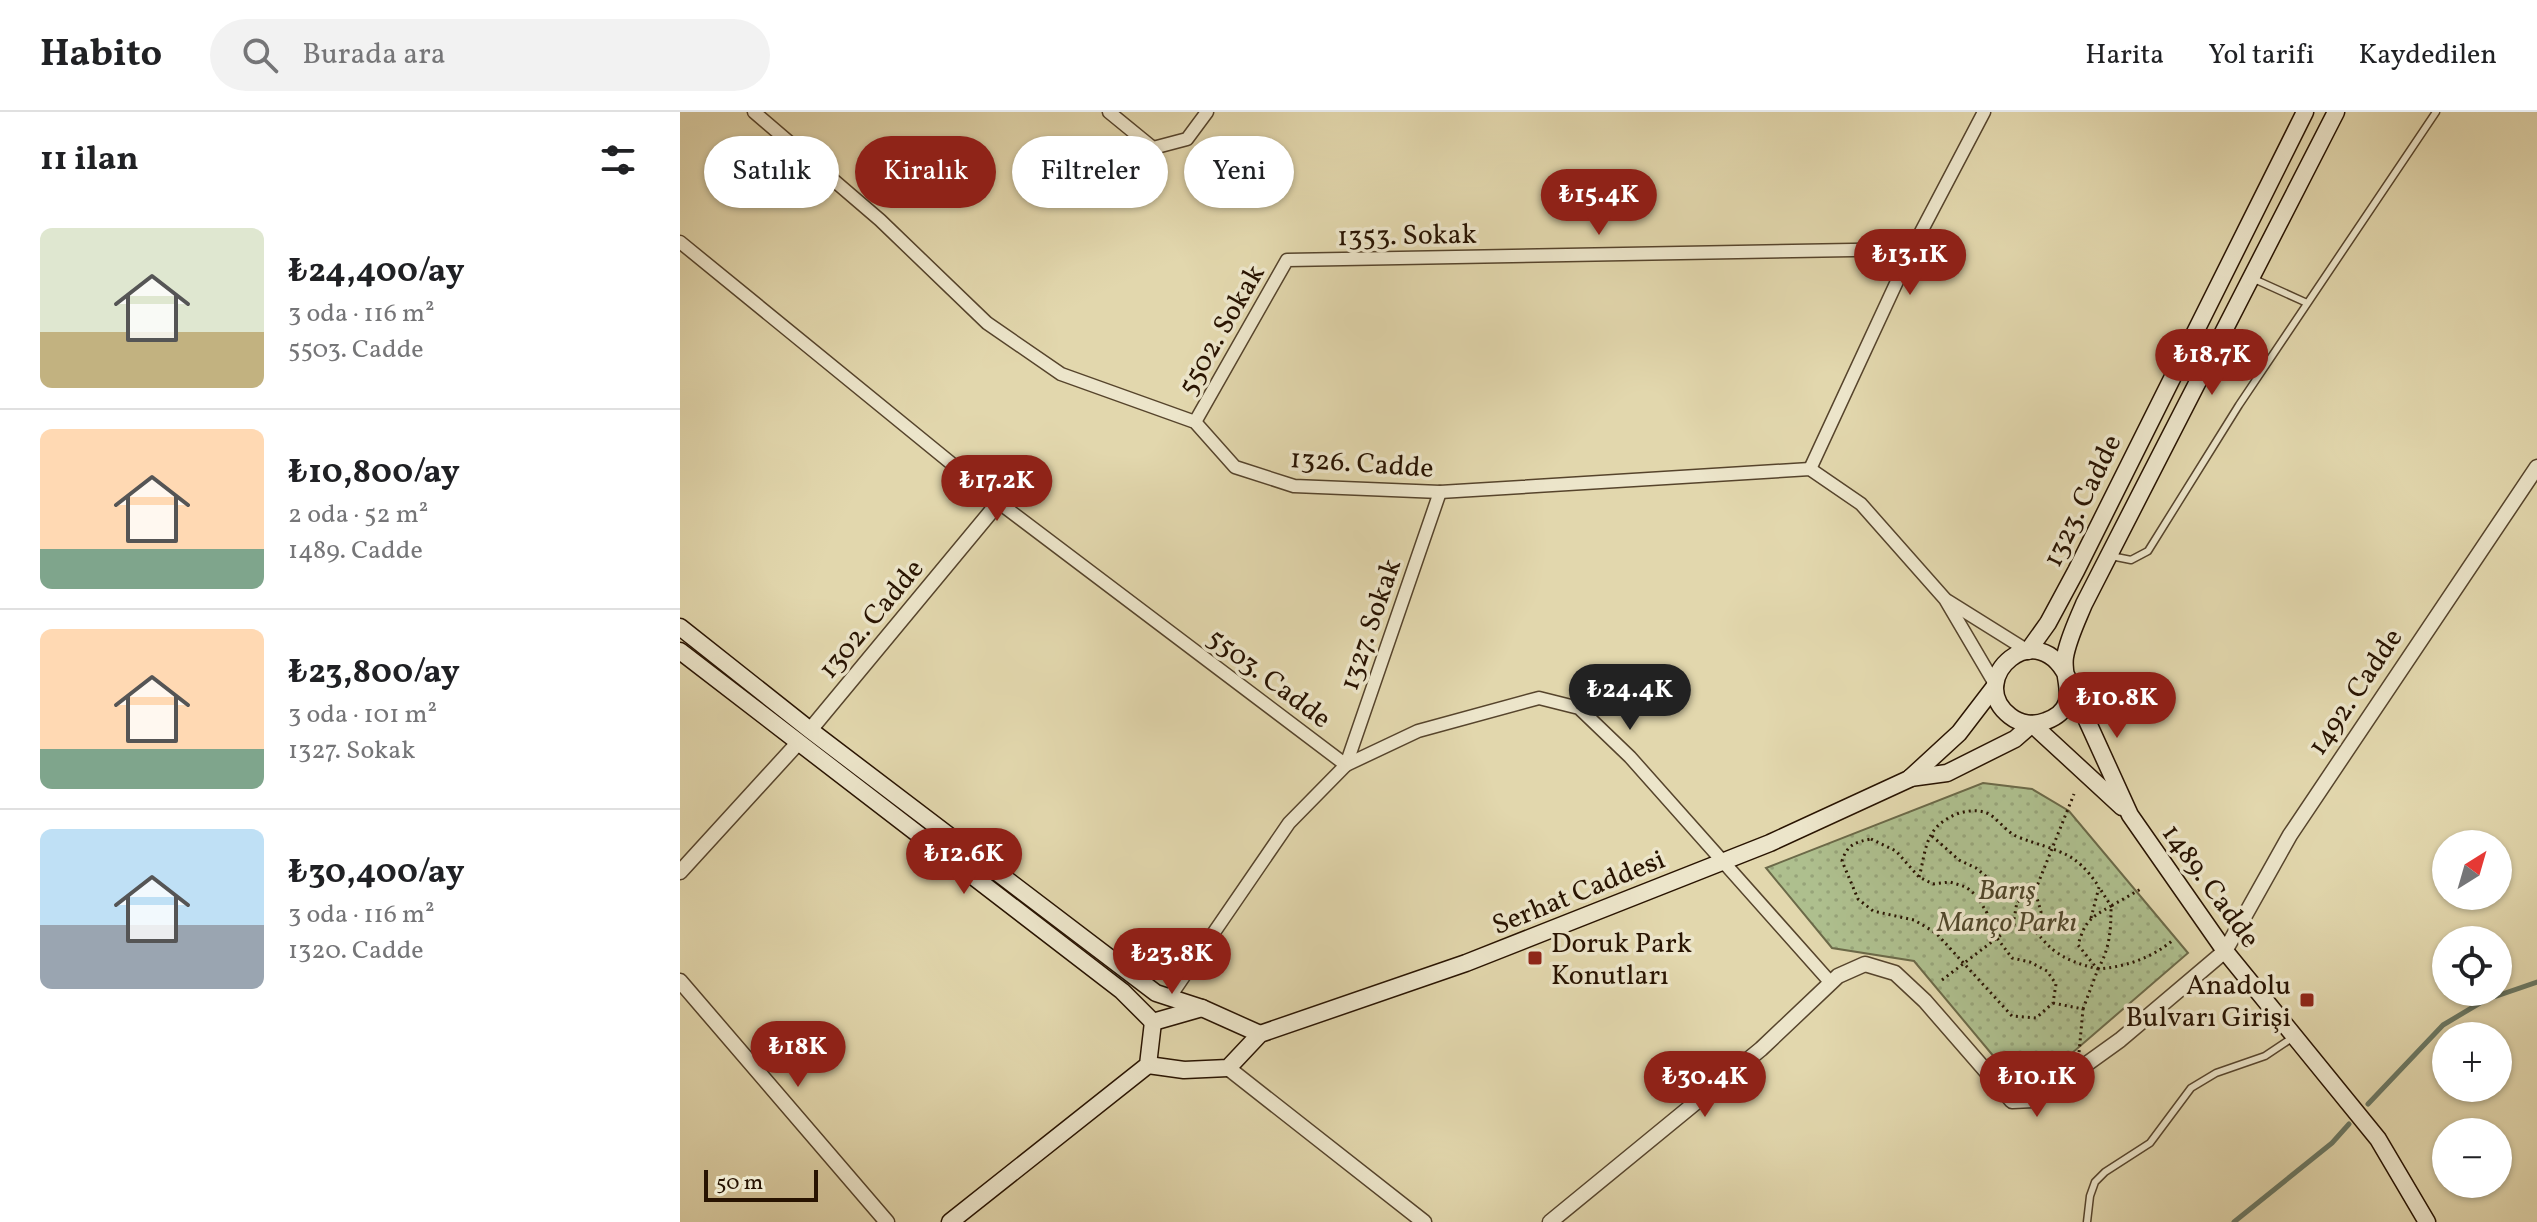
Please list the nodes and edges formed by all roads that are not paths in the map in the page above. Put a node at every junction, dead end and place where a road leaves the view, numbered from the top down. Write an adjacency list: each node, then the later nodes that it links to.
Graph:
1 (754, 112): 13 (street, 1326. Cadde)
2 (1109, 112): 3 (street)
3 (1207, 112)
4 (1984, 112): 9 (street)
5 (2305, 112): 21 (main road, 1323. Cadde)
6 (2336, 112): 11 (main road)
7 (2436, 112): 12 (lane)
8 (680, 242): 17 (street, 5503. Cadde)
9 (1912, 249): 10 (street, 1353. Sokak); 15 (street)
10 (1287, 260): 13 (street, 5502. Sokak)
11 (2251, 277): 12 (lane); 18 (main road)
12 (2307, 303): 18 (lane)
13 (1195, 422): 16 (street, 1326. Cadde)
14 (2537, 467): 33 (street, 1492. Cadde)
15 (1810, 469): 16 (street, 1326. Cadde); 19 (street)
16 (1440, 492): 28 (street, 1327. Sokak)
17 (999, 502): 26 (street, 1302. Cadde); 28 (street, 5503. Cadde)
18 (2107, 555): 23 (main road)
19 (1945, 599): 21 (street); 24 (street)
20 (680, 627): 26 (main road)
21 (2028, 651): 23 (main road); 24 (main road)
22 (680, 652): 27 (main road)
23 (2069, 681): 25 (main road); 30 (main road, 1489. Cadde)
24 (1995, 685): 25 (main road); 29 (main road)
25 (2032, 724): 29 (main road); 30 (main road, 1489. Cadde)
26 (810, 730): 36 (main road)
27 (798, 743): 32 (street); 38 (main road)
28 (1346, 765): 31 (street, 5503. Cadde); 36 (street, 1327. Sokak)
29 (1909, 779): 31 (main road, Serhat Caddesi)
30 (2130, 815): 33 (main road, 1489. Cadde)
31 (1725, 861): 35 (street, 5503. Cadde); 39 (main road, Serhat Caddesi)
32 (680, 872)
33 (2225, 951): 35 (street); 40 (main road, 1489. Cadde)
34 (680, 981): 44 (street)
35 (1831, 983): 47 (street)
36 (1162, 995): 37 (main road)
37 (1202, 1008): 38 (main road); 39 (main road)
38 (1153, 1022): 41 (main road)
39 (1260, 1034): 42 (main road, Serhat Caddesi)
40 (2295, 1036): 43 (main road, 1489. Cadde); 48 (lane)
41 (1148, 1065): 42 (main road); 45 (main road)
42 (1228, 1068): 46 (street)
43 (2427, 1220)
44 (887, 1222)
45 (950, 1222)
46 (1424, 1222)
47 (1550, 1222)
48 (2087, 1222)

